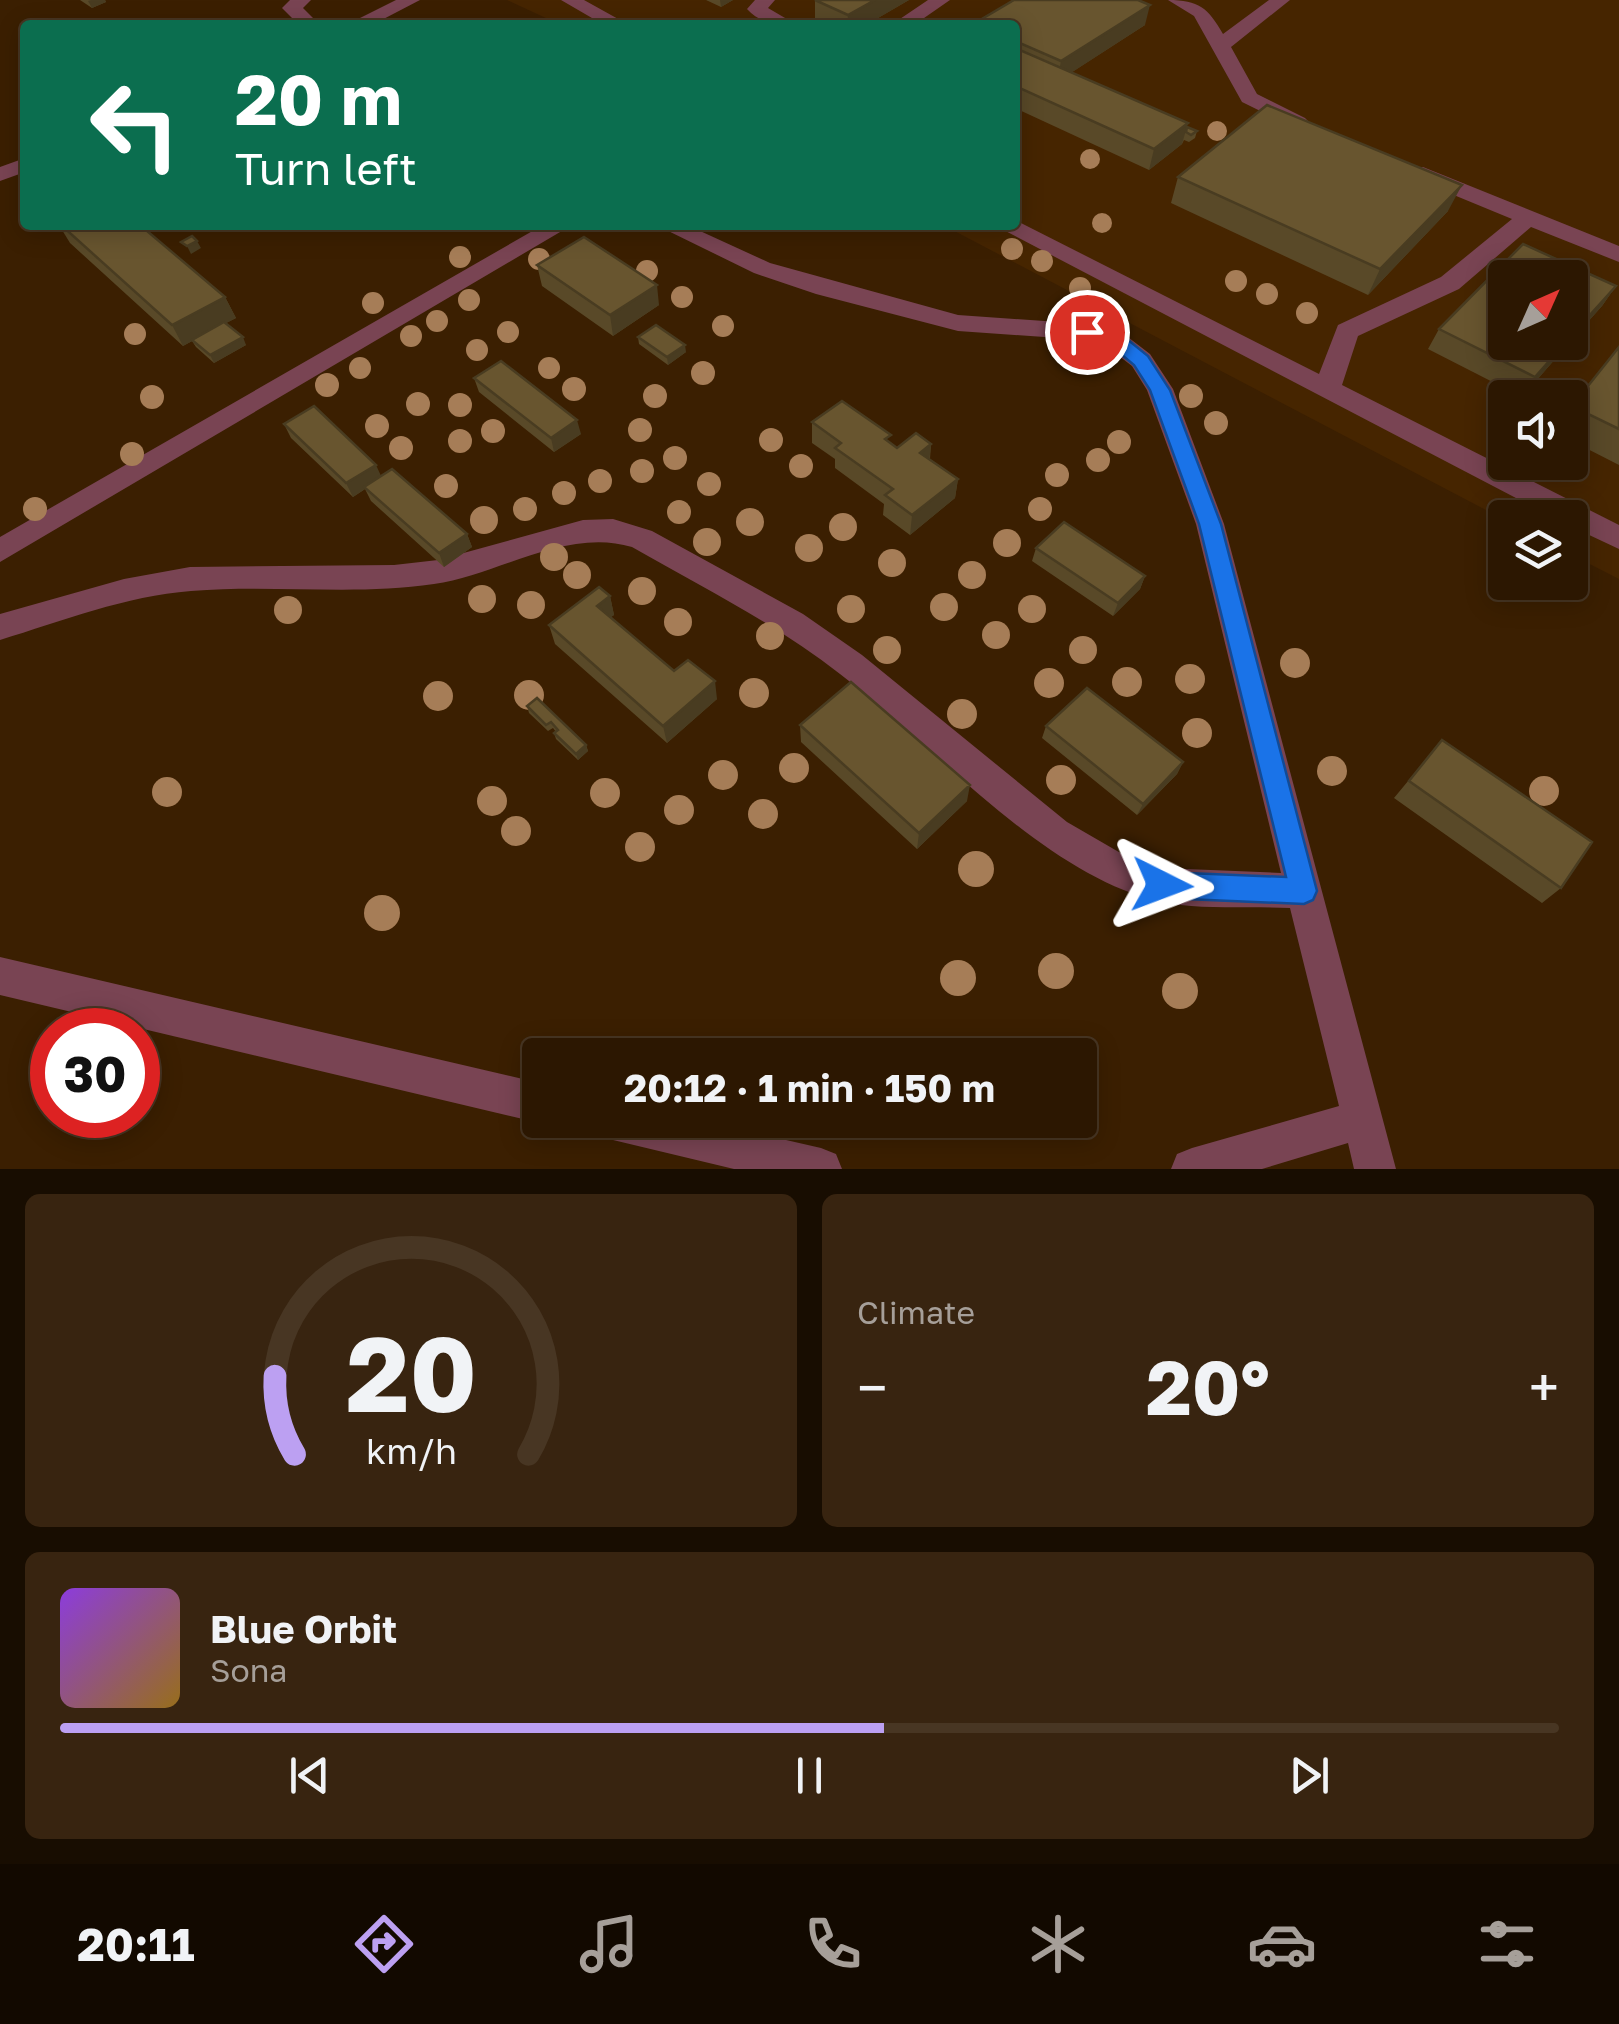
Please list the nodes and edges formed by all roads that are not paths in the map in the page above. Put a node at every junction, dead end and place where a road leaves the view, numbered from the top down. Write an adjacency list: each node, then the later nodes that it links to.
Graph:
1 (302, 0): 8 (street)
2 (411, 0): 9 (street)
3 (570, 0): 10 (street)
4 (766, 0): 11 (street)
5 (941, 0): 12 (street)
6 (1177, 0): 13 (street)
7 (1281, 0): 13 (street)
8 (304, 20)
9 (367, 20)
10 (609, 20)
11 (777, 20)
12 (908, 20)
13 (1220, 46): 14 (street)
14 (1326, 134)
15 (1395, 162): 16 (street)
16 (1529, 218): 20 (street); 21 (street)
17 (551, 230): 23 (street)
18 (679, 230): 25 (street)
19 (1016, 230): 21 (street)
20 (1619, 255)
21 (1327, 390): 22 (street)
22 (1619, 538)
23 (0, 551)
24 (0, 628): 25 (street)
25 (1304, 891): 28 (street)
26 (0, 976): 27 (street)
27 (522, 1099)
28 (1362, 1118): 31 (street); 32 (street)
29 (689, 1138): 30 (street)
30 (821, 1169)
31 (1192, 1169)
32 (1375, 1169)

